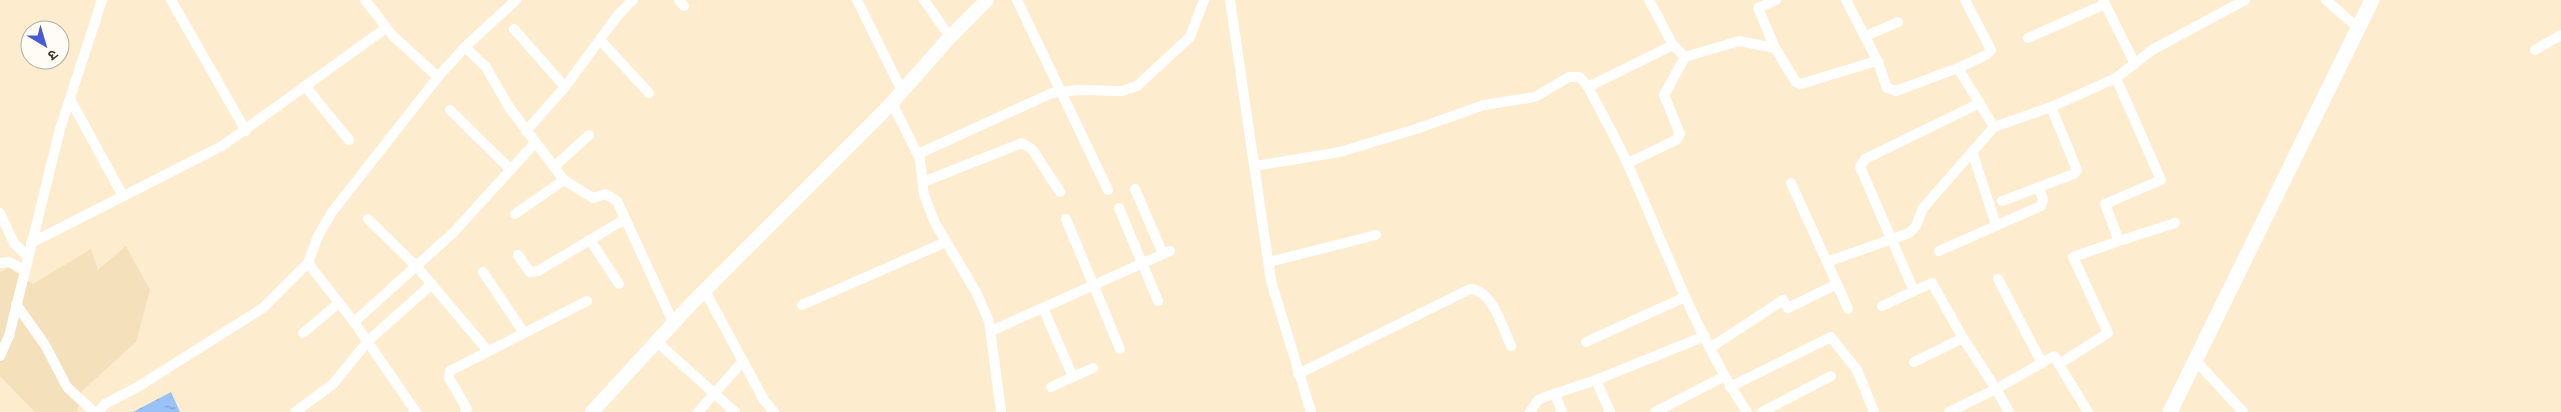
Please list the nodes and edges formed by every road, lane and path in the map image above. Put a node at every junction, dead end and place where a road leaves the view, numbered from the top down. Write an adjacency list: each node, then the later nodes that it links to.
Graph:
1 (102, 0): 46 (street)
2 (171, 0): 52 (street)
3 (365, 0): 22 (street)
4 (516, 0): 31 (street)
5 (633, 0): 29 (street)
6 (857, 0): 43 (street)
7 (924, 0): 27 (street)
8 (1017, 0): 44 (street)
9 (1204, 0): 44 (street)
10 (1230, 0): 60 (street)
11 (1649, 0): 30 (street)
12 (1776, 0): 20 (street)
13 (1846, 0): 26 (street)
14 (1965, 0): 37 (street)
15 (2245, 0): 36 (street)
16 (2326, 0): 23 (street)
17 (2372, 0): 23 (highway)
18 (985, 1): 27 (main road)
19 (2104, 2): 28 (street); 36 (street)
20 (1756, 4): 32 (street)
21 (1898, 22): 26 (street)
22 (386, 28): 38 (street); 40 (street)
23 (2358, 28): 129 (highway)
24 (514, 29): 41 (street)
25 (2561, 35): 33 (street)
26 (1866, 36): 35 (street)
27 (950, 38): 43 (main road)
28 (2028, 38)
29 (601, 41): 41 (street); 45 (street)
30 (1673, 46): 34 (street); 42 (street)
31 (465, 47): 38 (street); 53 (street)
32 (1775, 48): 34 (street); 35 (street)
33 (2535, 50)
34 (1685, 57): 59 (street)
35 (1878, 62): 37 (street)
36 (2136, 64): 39 (street)
37 (1958, 68): 48 (street)
38 (438, 76): 92 (street)
39 (2116, 78): 49 (street); 83 (street)
40 (305, 86): 52 (street); 55 (street)
41 (565, 86): 53 (street)
42 (1588, 87): 59 (street); 60 (street)
43 (902, 91): 47 (main road)
44 (1059, 92): 58 (street); 68 (street)
45 (649, 93)
46 (70, 99): 70 (street); 85 (street)
47 (892, 103): 58 (street); 102 (main road)
48 (1980, 103): 51 (street); 81 (street)
49 (2051, 107): 51 (street); 66 (street)
50 (450, 110): 62 (street)
51 (1994, 127): 57 (street)
52 (246, 131): 70 (street)
53 (526, 131): 56 (street)
54 (589, 136): 61 (street)
55 (349, 140)
56 (535, 143): 61 (street); 62 (street)
57 (1972, 151): 79 (street); 81 (street)
58 (918, 154): 64 (street)
59 (1628, 163): 104 (street)
60 (1255, 166): 89 (street)
61 (554, 167): 63 (street)
62 (511, 170): 94 (street)
63 (564, 180): 74 (street); 75 (street)
64 (923, 182): 69 (street); 84 (street)
65 (1791, 183): 90 (street)
66 (2039, 187): 71 (street); 79 (street)
67 (1135, 189): 93 (street)
68 (1108, 190)
69 (1060, 192)
70 (123, 196): 85 (street)
71 (2002, 201)
72 (1119, 208): 93 (street)
73 (0, 213): 88 (street)
74 (515, 214)
75 (625, 218): 82 (street); 114 (street)
76 (368, 219): 94 (street)
77 (1066, 219): 101 (street)
78 (2175, 223): 83 (street)
79 (1996, 225): 86 (street)
80 (1376, 235): 89 (street)
81 (1891, 238): 90 (street); 103 (street)
82 (590, 240): 87 (street); 99 (street)
83 (2119, 241): 132 (street)
84 (946, 242): 109 (street); 115 (street)
85 (31, 243): 88 (street)
86 (1939, 251)
87 (518, 255)
88 (28, 257): 95 (street)
89 (1269, 262): 134 (street)
90 (1827, 262): 100 (street)
91 (0, 263): 95 (street)
92 (308, 264): 107 (street); 145 (street)
93 (1142, 264): 101 (street); 106 (street)
94 (417, 267): 98 (street); 113 (street)
95 (24, 270): 108 (street)
96 (483, 272): 117 (street)
97 (1998, 279): 131 (street)
98 (432, 284): 120 (street); 126 (street)
99 (618, 284)
100 (1837, 284): 112 (street); 124 (street)
101 (1094, 285): 111 (street); 125 (street)
102 (706, 291): 114 (main road); 128 (street)
103 (1914, 291): 110 (street); 119 (street)
104 (1685, 297): 118 (street); 122 (street)
105 (587, 301): 117 (street)
106 (1158, 301)
107 (339, 303): 113 (street); 116 (street)
108 (16, 304): 127 (street); 144 (street)
109 (802, 305)
110 (1882, 306)
111 (1043, 308): 115 (street); 137 (street)
112 (1848, 309)
113 (354, 322): 120 (street)
114 (674, 324): 121 (main road)
115 (991, 331): 153 (street)
116 (303, 333)
117 (524, 333): 126 (street)
118 (1705, 336): 124 (street); 138 (street)
119 (1963, 338): 130 (street); 141 (street)
120 (368, 341): 146 (street); 147 (street)
121 (657, 342): 142 (street); 149 (main road)
122 (1586, 342)
123 (1511, 346): 134 (street)
124 (1710, 348): 135 (street)
125 (1120, 349)
126 (488, 351): 148 (street)
127 (0, 356)
128 (743, 361): 142 (street); 152 (street)
129 (2196, 361): 165 (highway); 166 (street)
130 (1914, 362)
131 (2042, 363): 132 (street); 141 (street)
132 (2060, 364): 164 (street)
133 (1093, 368): 137 (street)
134 (1298, 374): 154 (street)
135 (1725, 376): 139 (street); 158 (street)
136 (1831, 376): 160 (street)
137 (1073, 377): 140 (street)
138 (1596, 380): 143 (street); 157 (street)
139 (1730, 386): 159 (street); 161 (street)
140 (1051, 388)
141 (1996, 389): 162 (street); 163 (street)
142 (714, 394): 150 (street); 151 (street)
143 (1555, 394): 155 (street); 156 (street)
144 (94, 412)
145 (98, 412)
146 (295, 412)
147 (416, 412)
148 (465, 412)
149 (592, 412)
150 (698, 412)
151 (735, 412)
152 (774, 412)
153 (1001, 412)
154 (1311, 412)
155 (1530, 412)
156 (1562, 412)
157 (1610, 412)
158 (1656, 412)
159 (1747, 412)
160 (1762, 412)
161 (1874, 412)
162 (1950, 412)
163 (2010, 412)
164 (2088, 412)
165 (2170, 412)
166 (2243, 412)

